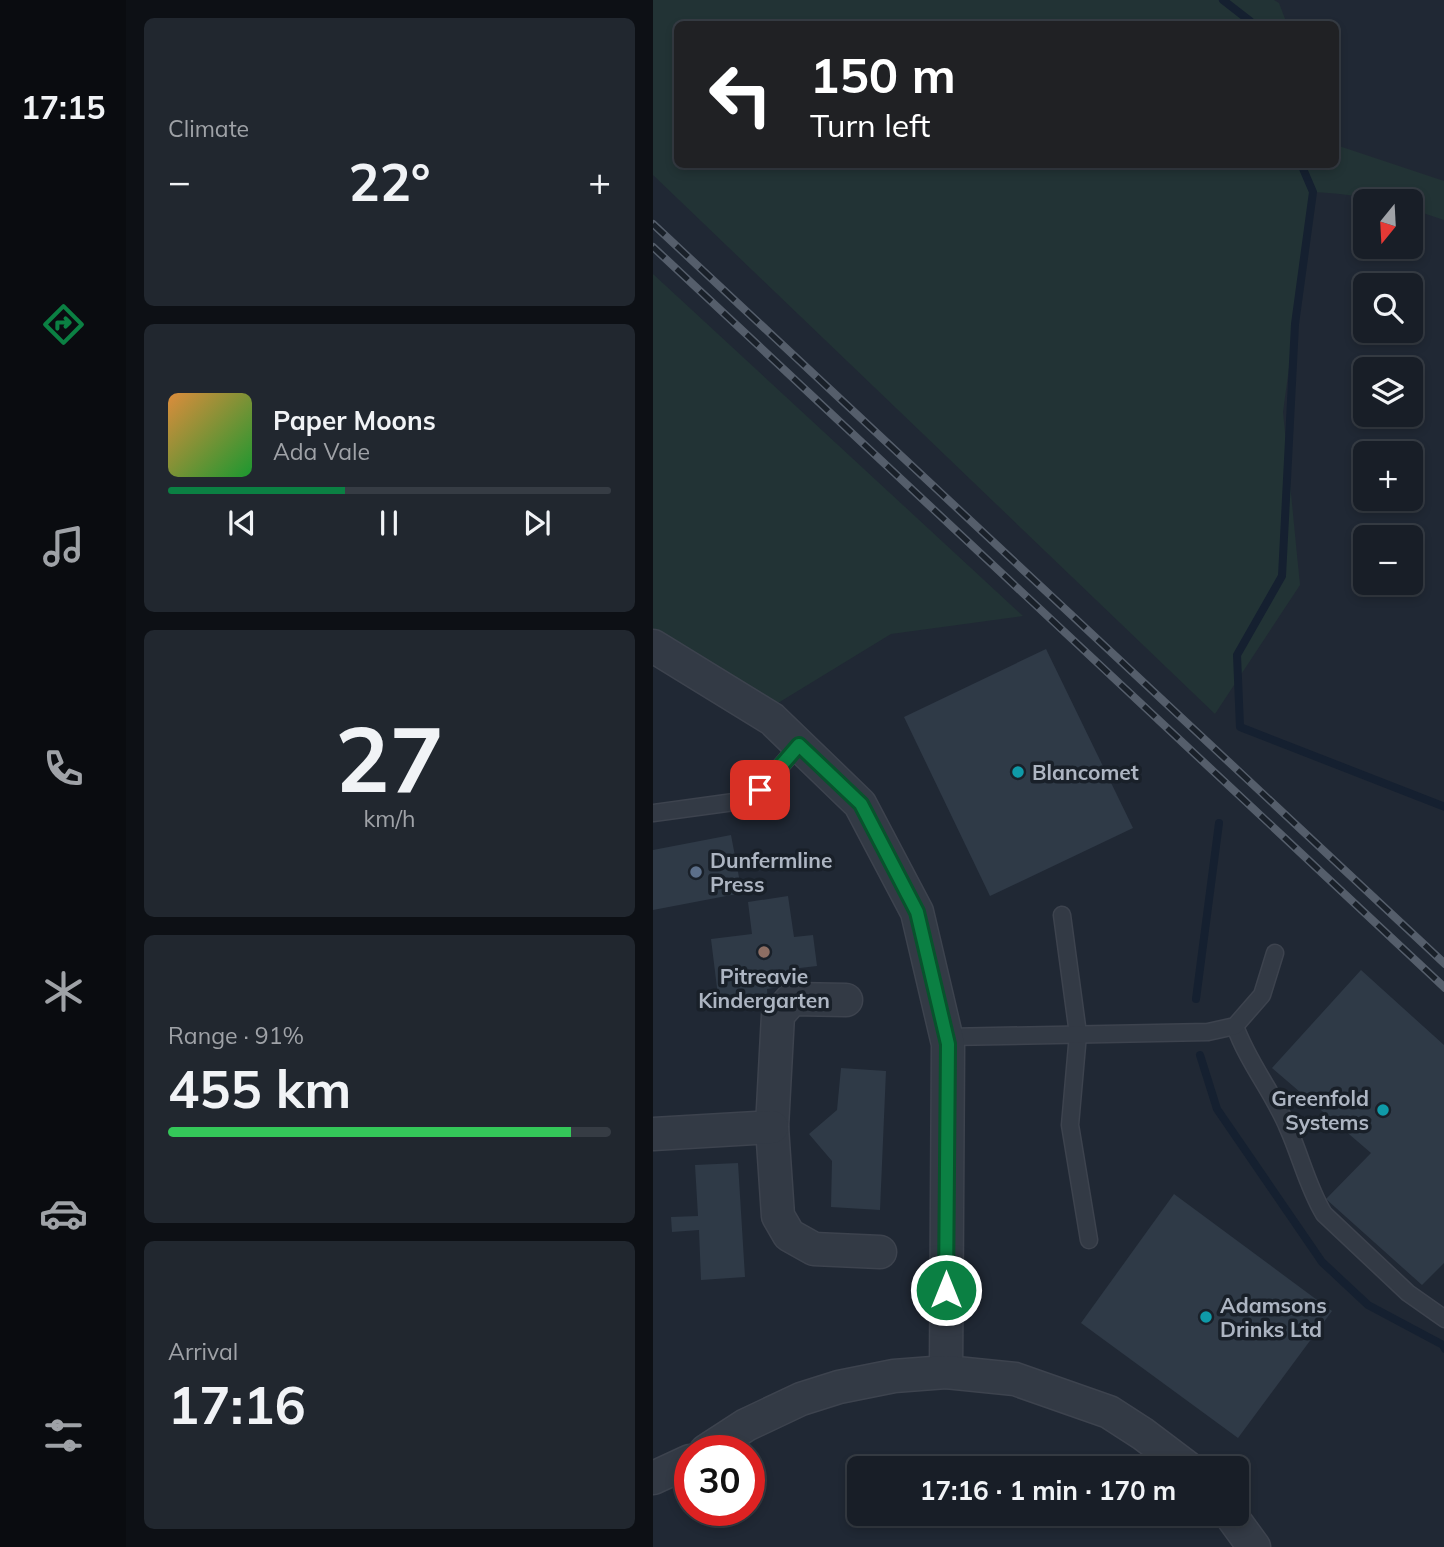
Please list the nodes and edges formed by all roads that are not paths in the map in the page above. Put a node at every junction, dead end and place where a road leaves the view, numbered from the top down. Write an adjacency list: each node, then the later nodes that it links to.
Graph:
1 (653, 646): 2 (street)
2 (799, 745): 3 (lane); 9 (street)
3 (653, 813)
4 (1062, 915): 8 (lane)
5 (1275, 953): 7 (lane)
6 (846, 1000): 10 (street)
7 (1235, 1026): 8 (lane); 14 (lane)
8 (1078, 1034): 9 (lane); 12 (lane)
9 (946, 1037): 15 (street)
10 (772, 1127): 11 (street); 13 (street)
11 (653, 1134)
12 (1089, 1240)
13 (880, 1252)
14 (1444, 1319)
15 (946, 1372): 16 (street); 17 (street)
16 (731, 1435)
17 (1172, 1456)
18 (674, 1468): 19 (street)
19 (653, 1478)
20 (1239, 1526): 21 (street)
21 (1254, 1547)

